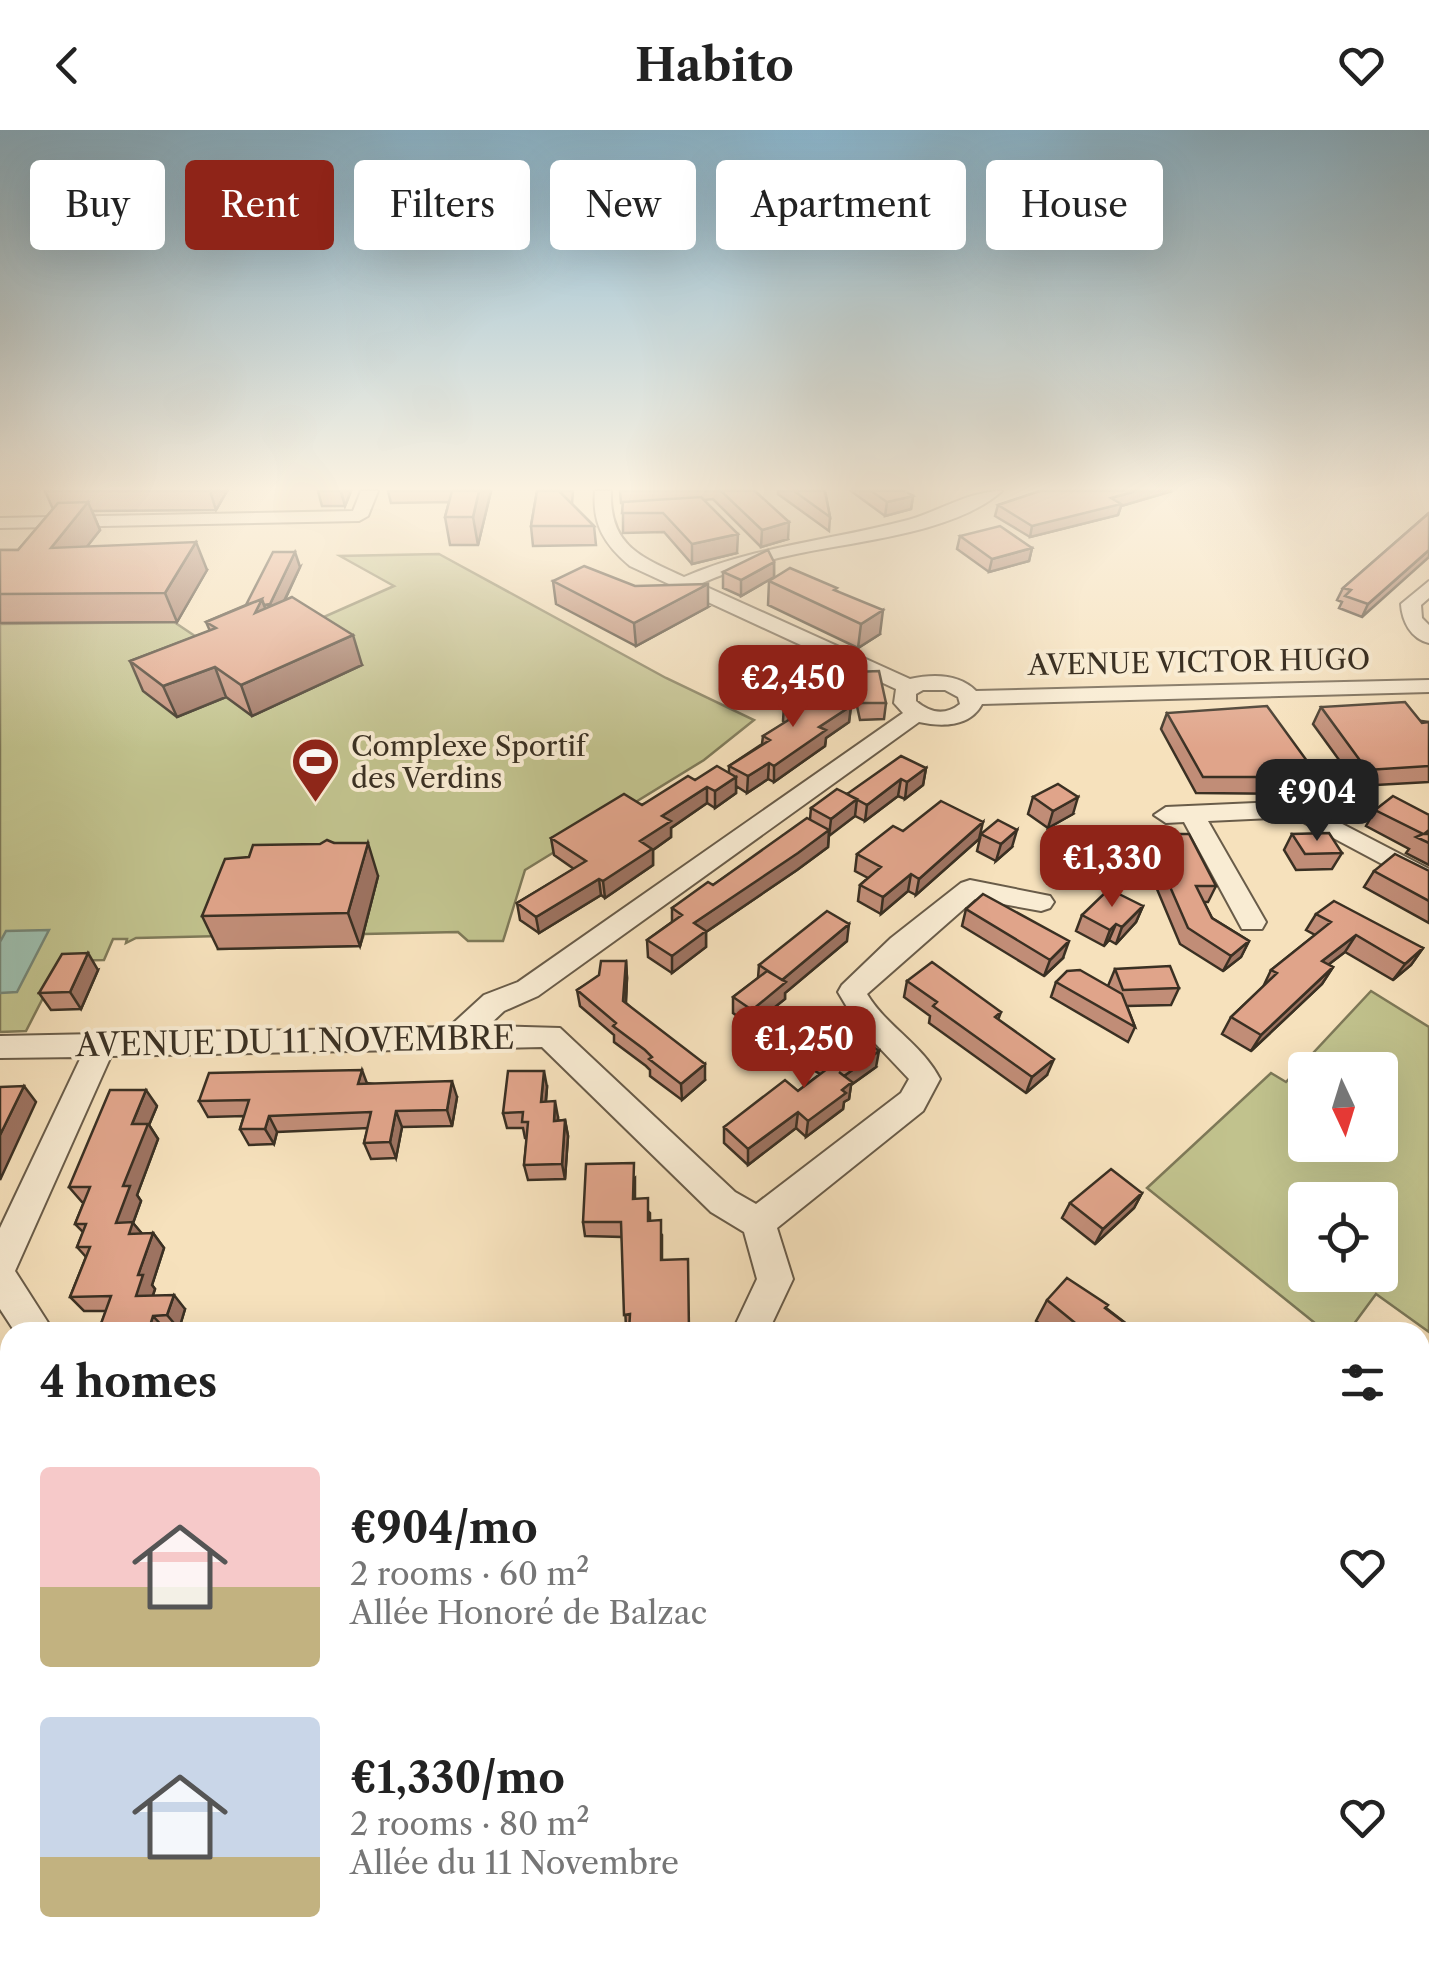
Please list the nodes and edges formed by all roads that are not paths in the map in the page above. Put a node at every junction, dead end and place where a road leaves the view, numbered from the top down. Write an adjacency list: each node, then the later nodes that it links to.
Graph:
1 (667, 577): 3 (street)
2 (699, 577): 3 (street)
3 (683, 584): 6 (street)
4 (1429, 587): 7 (street)
5 (762, 597): 6 (street)
6 (740, 609): 9 (street)
7 (1429, 637)
8 (1429, 686): 10 (street, AVENUE VICTOR HUGO)
9 (910, 687): 10 (street, AVENUE VICTOR HUGO); 11 (street)
10 (970, 698): 11 (street, AVENUE VICTOR HUGO)
11 (917, 714): 15 (street)
12 (1429, 880): 14 (street)
13 (1040, 902): 20 (street)
14 (1252, 922)
15 (528, 989): 16 (street); 17 (street)
16 (457, 1036): 17 (street, AVENUE DU 11 NOVEMBRE); 18 (street, AVENUE DU 11 NOVEMBRE)
17 (522, 1036): 20 (street, AVENUE DU 11 NOVEMBRE)
18 (102, 1044): 19 (street, AVENUE DU 11 NOVEMBRE); 21 (street)
19 (0, 1047)
20 (758, 1222): 24 (street)
21 (0, 1266)
22 (0, 1278): 23 (street)
23 (29, 1322)
24 (755, 1322)

